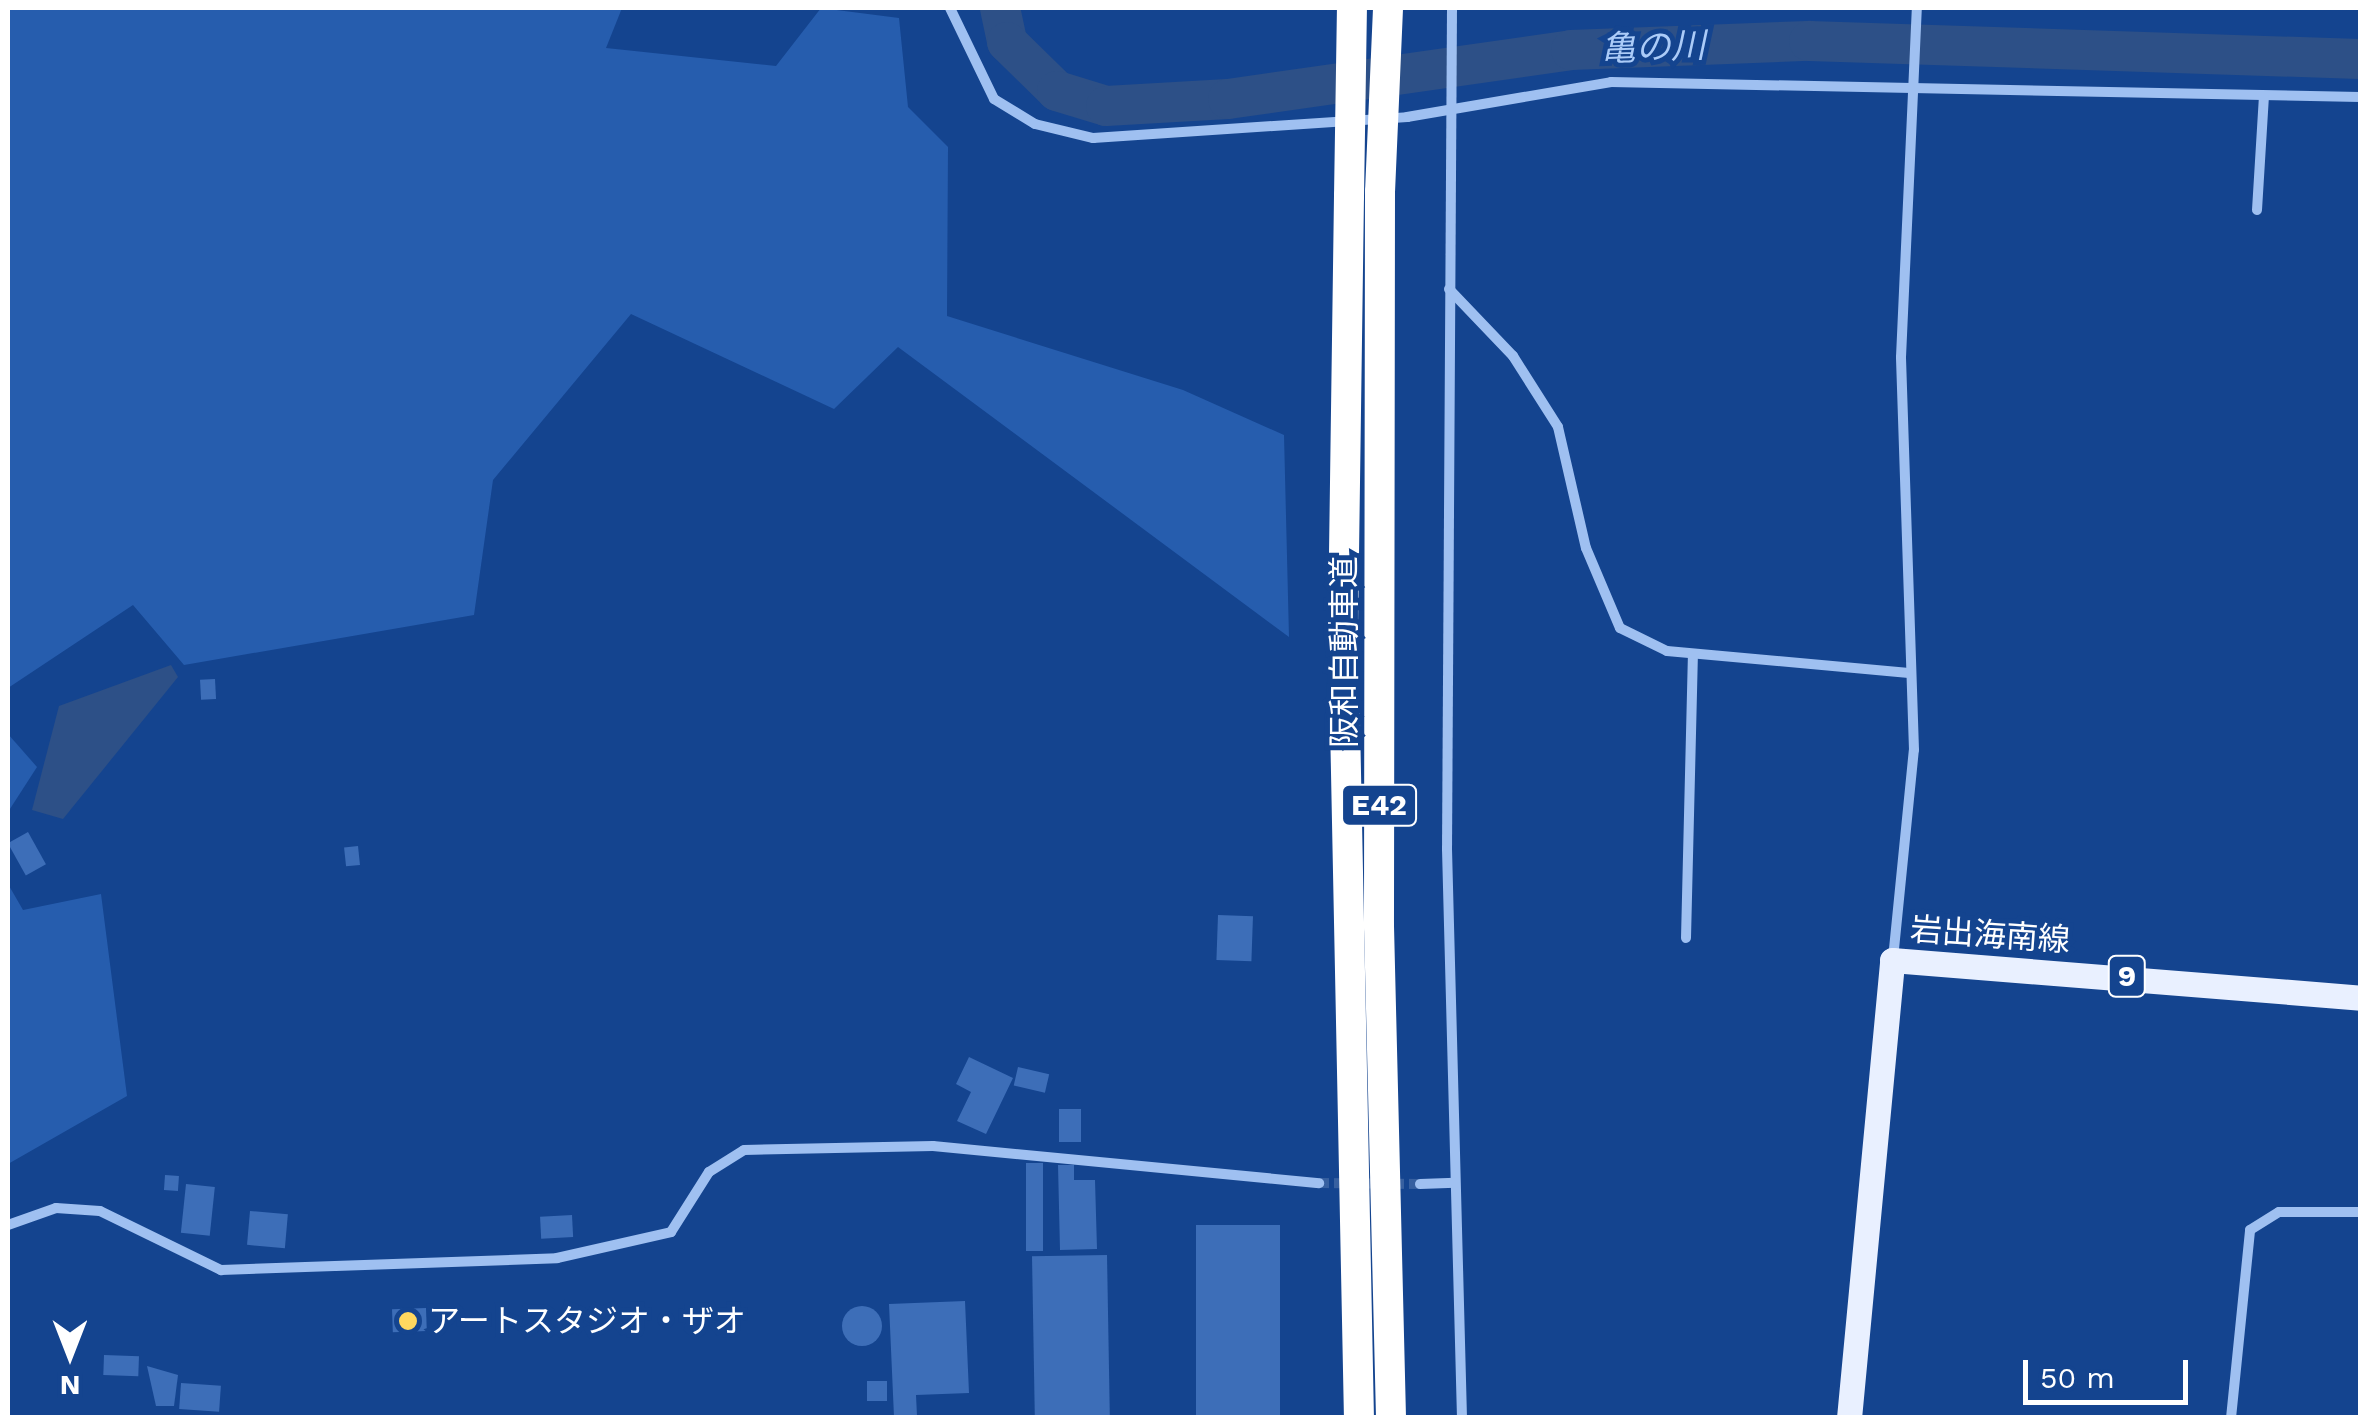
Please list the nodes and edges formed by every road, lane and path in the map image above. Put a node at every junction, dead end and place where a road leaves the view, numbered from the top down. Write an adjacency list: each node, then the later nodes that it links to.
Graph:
1 (950, 8): 9 (street)
2 (1352, 8): 22 (highway, 阪和自動車道 / E42, bridge)
3 (1388, 8): 23 (highway, 阪和自動車道 / E42, bridge)
4 (1452, 8): 9 (street)
5 (1917, 8): 6 (street)
6 (1914, 90): 7 (street); 9 (street); 13 (street)
7 (2264, 96): 8 (street); 10 (street)
8 (2360, 97)
9 (1449, 104): 11 (street)
10 (2257, 210)
11 (1448, 288): 12 (street); 18 (street)
12 (1693, 654): 13 (street); 14 (street)
13 (1908, 673): 15 (street)
14 (1686, 938)
15 (1892, 960): 16 (main road, 岩出海南線 / 9); 25 (main road, 岩出海南線)
16 (2360, 998)
17 (1319, 1183): 21 (street)
18 (1455, 1183): 19 (street); 24 (street)
19 (1420, 1184)
20 (2360, 1212): 26 (street)
21 (8, 1226)
22 (1359, 1418)
23 (1390, 1418)
24 (1462, 1418)
25 (1849, 1418)
26 (2231, 1418)

